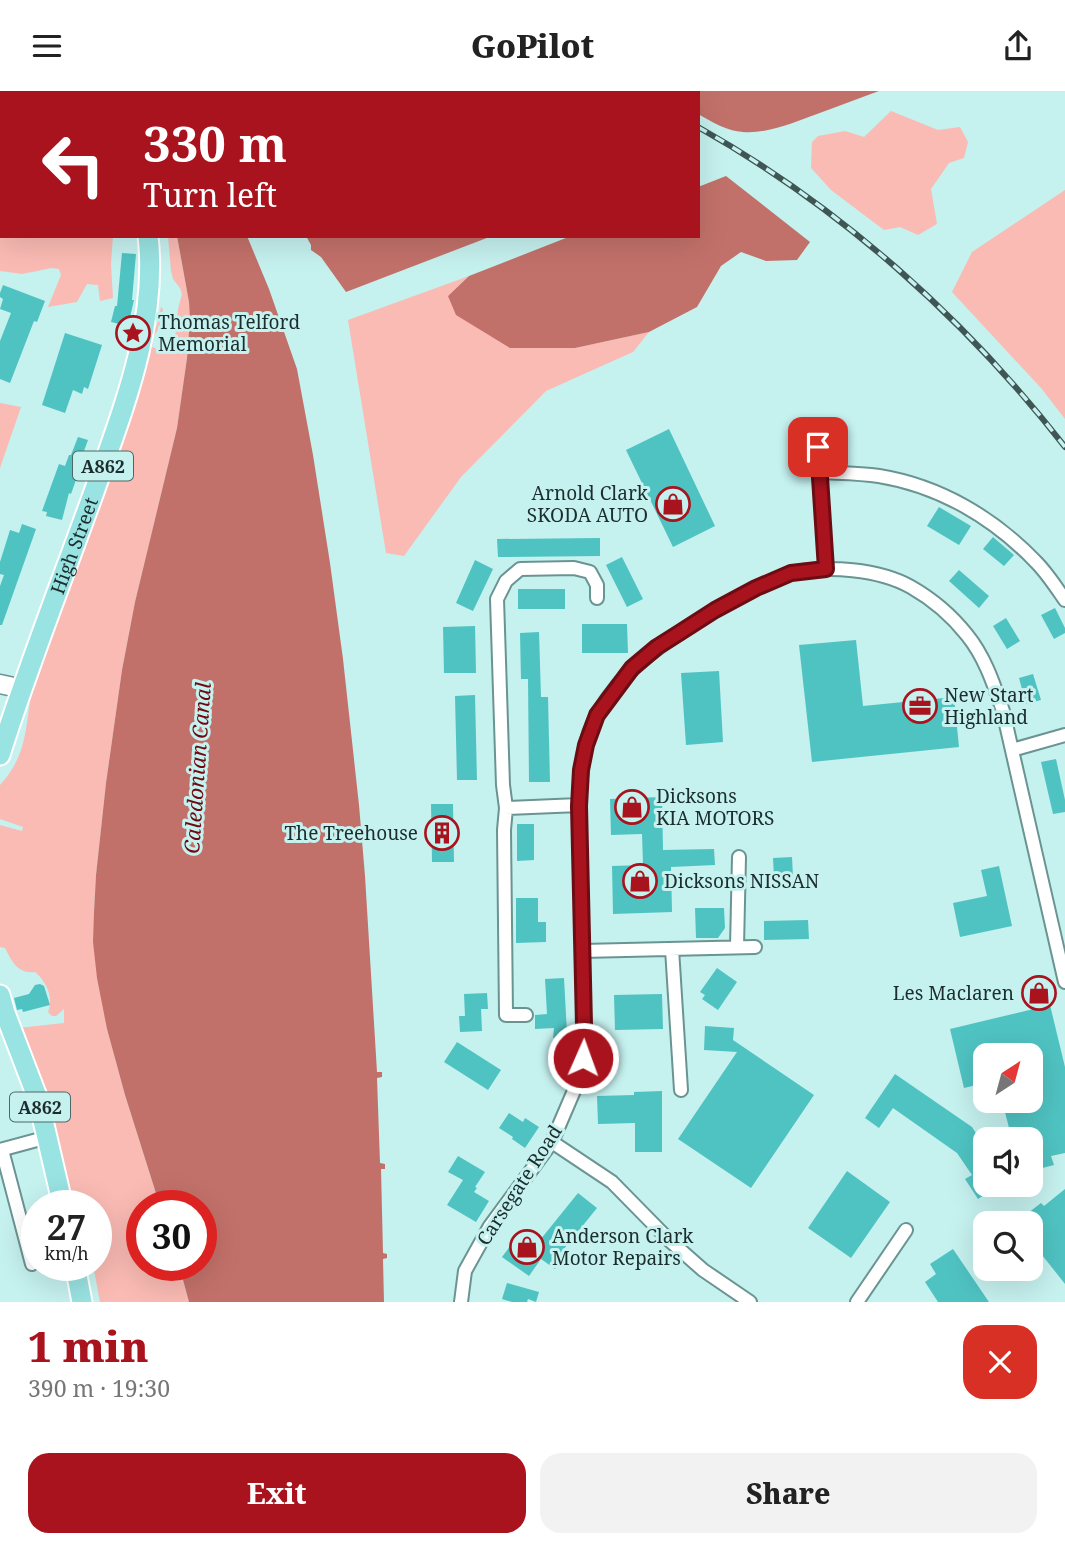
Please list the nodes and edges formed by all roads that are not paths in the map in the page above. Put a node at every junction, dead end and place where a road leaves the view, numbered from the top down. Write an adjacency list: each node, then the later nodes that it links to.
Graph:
1 (148, 238): 8 (main road, High Street / A862)
2 (818, 447): 3 (street)
3 (821, 472): 4 (street); 6 (street)
4 (826, 569): 10 (street, Carsegate Road); 12 (street, Carsegate Road)
5 (597, 598): 13 (street)
6 (1065, 600)
7 (0, 684): 8 (street)
8 (23, 689): 11 (main road, A862)
9 (1065, 735): 10 (street)
10 (1012, 750): 19 (street, Carsegate Road)
11 (0, 755)
12 (579, 806): 13 (street); 18 (street, Carsegate Road)
13 (506, 808): 21 (street)
14 (739, 857): 15 (street)
15 (737, 947): 16 (street); 17 (street)
16 (755, 947)
17 (672, 949): 18 (street); 22 (street)
18 (582, 951): 24 (street, Carsegate Road)
19 (1065, 982)
20 (2, 1007): 23 (main road, A862)
21 (526, 1015)
22 (681, 1090)
23 (48, 1137): 25 (street); 26 (main road, A862)
24 (552, 1142): 30 (street); 32 (street, Carsegate Road)
25 (1, 1150): 27 (street)
26 (60, 1190)
27 (21, 1224)
28 (906, 1230): 34 (street)
29 (78, 1281): 31 (main road)
30 (733, 1298): 33 (street)
31 (82, 1302)
32 (461, 1302)
33 (750, 1302)
34 (857, 1302)

